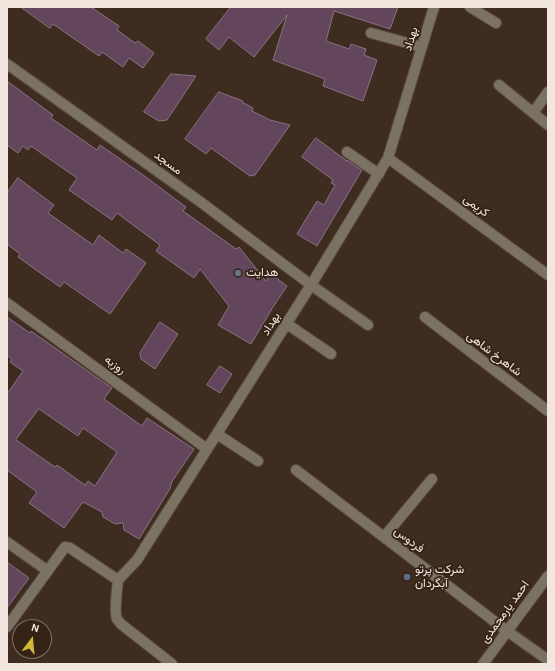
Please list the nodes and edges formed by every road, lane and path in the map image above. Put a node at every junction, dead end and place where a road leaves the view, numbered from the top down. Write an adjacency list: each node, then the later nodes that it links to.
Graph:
1 (434, 7): 5 (street, بهداد)
2 (470, 7): 3 (street)
3 (496, 23)
4 (371, 33): 5 (street)
5 (422, 47): 12 (street, بهداد)
6 (7, 64): 15 (street, مسجد)
7 (499, 85): 9 (street)
8 (548, 92): 9 (street)
9 (533, 113): 10 (street)
10 (548, 125)
11 (347, 152): 13 (street)
12 (388, 158): 13 (street, بهداد); 14 (street, کریمی)
13 (378, 174): 15 (street, بهداد)
14 (548, 275)
15 (311, 285): 18 (street, بهداد); 19 (street, مسجد)
16 (7, 303): 23 (street, روزبه)
17 (425, 317): 21 (street, شاهرخ شاهی)
18 (287, 324): 20 (street); 22 (street, بهداد)
19 (368, 325)
20 (332, 354)
21 (548, 411)
22 (217, 434): 23 (street, بهداد); 24 (street)
23 (208, 449): 31 (street, بهداد)
24 (258, 461)
25 (296, 470): 27 (street, فردوس)
26 (432, 479): 27 (street)
27 (384, 537): 33 (street, فردوس)
28 (7, 542): 29 (street)
29 (48, 571): 31 (street); 32 (street)
30 (548, 576): 33 (street, احمد یارمحمدی)
31 (118, 580): 35 (street)
32 (7, 627)
33 (507, 631): 34 (street, فردوس); 36 (street, احمد یارمحمدی)
34 (548, 660)
35 (172, 664)
36 (483, 664)

